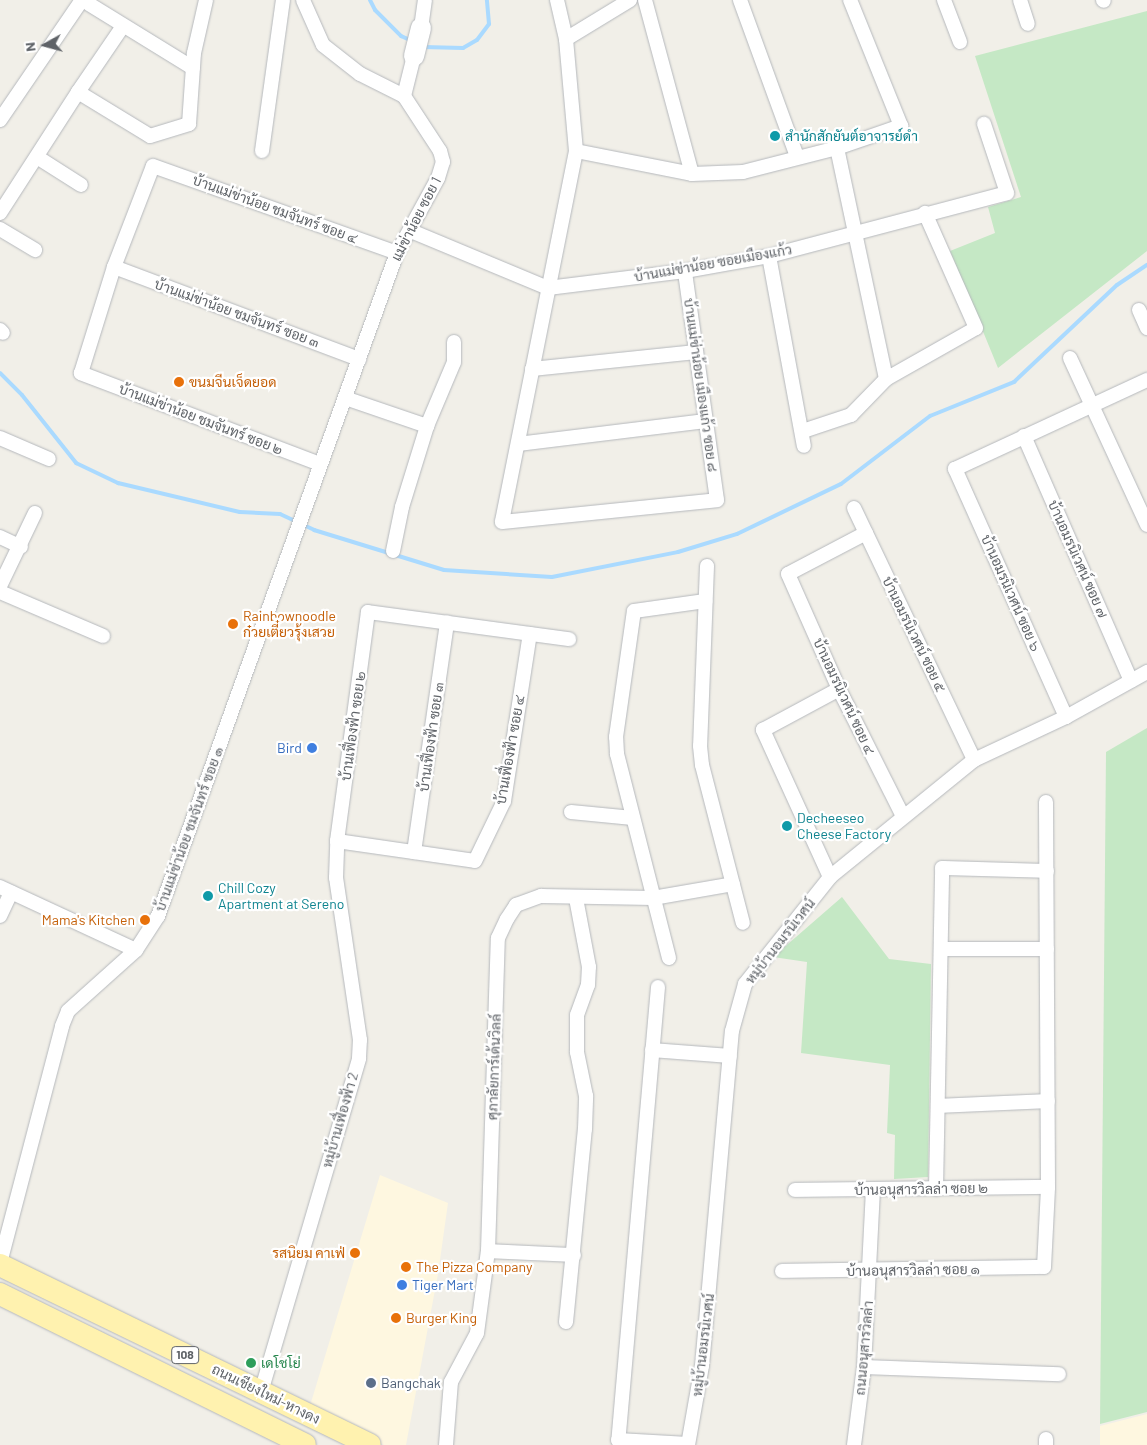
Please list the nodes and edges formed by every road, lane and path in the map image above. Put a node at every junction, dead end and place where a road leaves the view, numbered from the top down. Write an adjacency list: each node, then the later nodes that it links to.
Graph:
1 (206, 0): 19 (street)
2 (283, 0): 25 (street)
3 (303, 0): 21 (street)
4 (425, 0): 15 (street)
5 (557, 0): 16 (street)
6 (630, 0): 16 (street)
7 (645, 0): 29 (street)
8 (740, 0): 28 (street)
9 (850, 0): 24 (street)
10 (944, 0): 17 (street)
11 (1020, 0): 13 (street)
12 (86, 2): 14 (street); 22 (street)
13 (1028, 24)
14 (123, 26): 19 (street); 20 (street)
15 (421, 28): 18 (street)
16 (566, 39): 26 (street)
17 (960, 42)
18 (414, 56): 21 (street)
19 (193, 68): 20 (street)
20 (78, 92): 27 (street)
21 (404, 96): 34 (street, แม่ข่าน้อย ซอย 1)
22 (0, 120)
23 (984, 124): 32 (street, บ้านแม่ข่าน้อย ซอยเมืองแก้ว)
24 (837, 148): 28 (street); 35 (street)
25 (262, 151)
26 (576, 151): 29 (street); 41 (street)
27 (37, 157): 30 (street); 31 (street)
28 (797, 157): 29 (street)
29 (692, 174)
30 (82, 185)
31 (0, 212)
32 (925, 213): 35 (street, บ้านแม่ข่าน้อย ซอยเมืองแก้ว); 49 (street)
33 (0, 229): 36 (street)
34 (411, 231): 37 (street, แม่ข่าน้อย ซอย 1); 41 (street, บ้านแม่ข่าน้อย ซอยเมืองแก้ว)
35 (857, 232): 38 (street, บ้านแม่ข่าน้อย ซอยเมืองแก้ว); 49 (street)
36 (35, 250)
37 (397, 253): 39 (street, บ้านแม่ข่าน้อย ชมจันทร์ ซอย ๔); 47 (street, แม่ข่าน้อย ซอย 1)
38 (769, 256): 40 (street, บ้านแม่ข่าน้อย ซอยเมืองแก้ว); 55 (street)
39 (114, 267): 47 (street, บ้านแม่ข่าน้อย ชมจันทร์ ซอย ๓); 61 (street, บ้านแม่ข่าน้อย ชมจันทร์ ซอย ๒)
40 (684, 271): 41 (street, บ้านแม่ข่าน้อย ซอยเมืองแก้ว); 45 (street, บ้านแม่ข่าน้อย เมืองแก้ว ซอย ๘)
41 (548, 288): 48 (street)
42 (1139, 310): 43 (street)
43 (1147, 328)
44 (454, 342): 54 (street)
45 (696, 352): 48 (street); 53 (street, บ้านแม่ข่าน้อย เมืองแก้ว ซอย ๘)
46 (1070, 358): 52 (street)
47 (359, 359): 51 (street, แม่ข่าน้อย ซอย 1)
48 (532, 369): 58 (street)
49 (886, 379): 55 (street)
50 (1147, 380): 52 (street)
51 (345, 398): 54 (street); 61 (street, แม่ข่าน้อย ซอย 1)
52 (1092, 405): 56 (street); 65 (street)
53 (706, 421): 58 (street); 58 (street, บ้านแม่ข่าน้อย เมืองแก้ว ซอย ๘)
54 (427, 426): 69 (street)
55 (802, 431): 59 (street)
56 (1024, 436): 79 (street, บ้านอมรนิเวศน์ ซอย ๗); 81 (street, บ้านอมรนิเวศน์ ซอย ๖)
57 (0, 438): 60 (street)
58 (518, 444)
59 (804, 446)
60 (49, 459)
61 (320, 464): 64 (street, แม่ข่าน้อย ซอย 1)
62 (854, 508): 66 (street, บ้านอมรนิเวศน์ ซอย ๕)
63 (35, 513): 68 (street)
64 (303, 514): 99 (street, บ้านแม่ข่าน้อย ชมจันทร์ ซอย ๑)
65 (1147, 525)
66 (866, 534): 80 (street, บ้านอมรนิเวศน์ ซอย ๔); 82 (street, บ้านอมรนิเวศน์ ซอย ๕)
67 (0, 537): 68 (street)
68 (21, 547): 71 (street)
69 (393, 551)
70 (707, 566): 73 (street)
71 (0, 586)
72 (0, 592): 76 (street)
73 (706, 601): 86 (street); 91 (street)
74 (447, 622): 75 (street); 87 (street, บ้านเฟื่องฟ้า ซอย ๒); 88 (street, บ้านเฟื่องฟ้า ซอย ๓)
75 (530, 634): 77 (street); 88 (street, บ้านเฟื่องฟ้า ซอย ๔)
76 (103, 636)
77 (569, 639)
78 (1147, 672): 79 (street, หมู่บ้านอมรนิเวศน์)
79 (1131, 681): 81 (street, หมู่บ้านอมรนิเวศน์)
80 (839, 689): 85 (street, บ้านอมรนิเวศน์ ซอย ๔); 90 (street)
81 (1066, 717): 82 (street, หมู่บ้านอมรนิเวศน์)
82 (974, 760): 85 (street, หมู่บ้านอมรนิเวศน์)
83 (1046, 802): 89 (street)
84 (571, 812): 86 (street)
85 (903, 816): 90 (street, หมู่บ้านอมรนิเวศน์)
86 (632, 818): 94 (street)
87 (337, 841): 88 (street); 119 (street, หมู่บ้านเฟื่องฟ้า 2)
88 (414, 852)
89 (1047, 871): 97 (street); 98 (street)
90 (830, 877): 103 (street, หมู่บ้านอมรนิเวศน์)
91 (733, 884): 94 (street, ศุภาลัยการ์เด้นวิลล์); 96 (street)
92 (6, 890): 95 (street); 99 (street)
93 (576, 898): 94 (street, ศุภาลัยการ์เด้นวิลล์); 110 (street, ศุภาลัยการ์เด้นวิลล์); 111 (street)
94 (653, 898): 100 (street)
95 (0, 916)
96 (743, 923)
97 (941, 949): 98 (street); 105 (street)
98 (1047, 949): 104 (street)
99 (136, 950): 112 (street, บ้านแม่ข่าน้อย ชมจันทร์ ซอย ๑)
100 (668, 958)
101 (658, 987): 102 (street)
102 (652, 1050): 103 (street); 123 (street)
103 (730, 1056): 123 (street, หมู่บ้านอมรนิเวศน์)
104 (1048, 1101): 105 (street); 106 (street)
105 (938, 1106): 107 (street)
106 (1048, 1187): 107 (street, บ้านอนุสารวิลล่า ซอย ๒); 114 (street, บ้านอนุสารวิลล่า ซอย ๑)
107 (936, 1189): 109 (street, บ้านอนุสารวิลล่า ซอย ๒)
108 (795, 1190): 109 (street, บ้านอนุสารวิลล่า ซอย ๒)
109 (873, 1190): 114 (street, ถนนอนุสารวิลล่า)
110 (488, 1250): 111 (street); 122 (street, ศุภาลัยการ์เด้นวิลล์)
111 (574, 1255): 116 (street)
112 (0, 1264): 119 (main road, ถนนเชียงใหม่-หางดง / 108)
113 (782, 1271): 114 (street, บ้านอนุสารวิลล่า ซอย ๑)
114 (870, 1271): 117 (street, ถนนอนุสารวิลล่า)
115 (0, 1294): 120 (main road, ถนนเชียงใหม่-หางดง / 108)
116 (566, 1322)
117 (864, 1367): 118 (street); 124 (street, ถนนอนุสารวิลล่า)
118 (1058, 1374)
119 (261, 1392): 121 (main road, ถนนเชียงใหม่-หางดง / 108)
120 (304, 1445)
121 (370, 1445)
122 (446, 1445)
123 (688, 1445)
124 (854, 1445)

